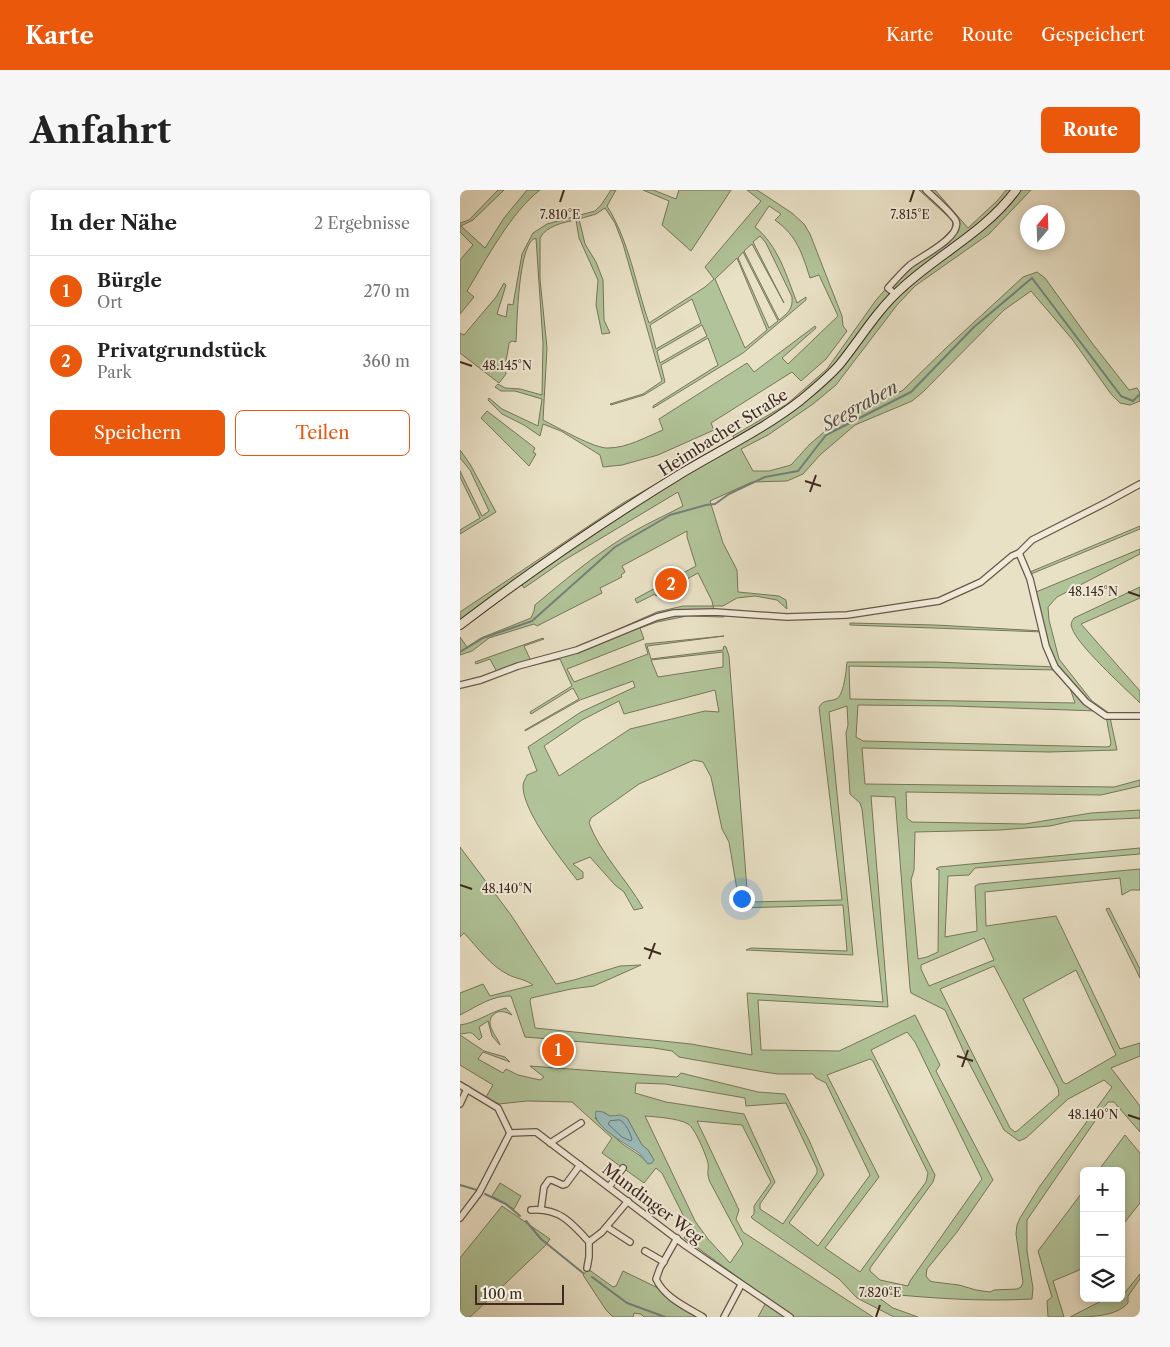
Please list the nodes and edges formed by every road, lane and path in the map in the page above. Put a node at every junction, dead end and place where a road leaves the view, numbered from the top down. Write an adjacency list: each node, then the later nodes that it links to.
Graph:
1 (926, 190): 3 (street)
2 (1016, 190): 3 (street, Heimbacher Straße)
3 (895, 294): 6 (street, Heimbacher Straße)
4 (1140, 484): 5 (street)
5 (1019, 552): 7 (street); 8 (street)
6 (460, 625)
7 (461, 685)
8 (1140, 716)
9 (460, 1084): 10 (street)
10 (467, 1089): 11 (street); 13 (street)
11 (460, 1104)
12 (581, 1123): 14 (street)
13 (510, 1133): 14 (street, Mundinger Weg); 21 (street)
14 (550, 1143): 15 (street, Mundinger Weg)
15 (580, 1165): 17 (street, Mundinger Weg); 19 (street)
16 (623, 1168): 17 (street)
17 (609, 1187): 18 (street, Mundinger Weg)
18 (628, 1201): 22 (street); 23 (street, Mundinger Weg)
19 (541, 1209): 20 (street); 24 (street)
20 (531, 1210)
21 (460, 1218)
22 (607, 1227): 24 (street); 25 (street)
23 (677, 1238): 27 (street); 29 (street, Mundinger Weg)
24 (589, 1242): 28 (street)
25 (630, 1242)
26 (645, 1252): 27 (street)
27 (664, 1262): 30 (street)
28 (587, 1268)
29 (741, 1285): 31 (street); 32 (street, Mundinger Weg)
30 (703, 1317)
31 (724, 1317)
32 (790, 1317)

